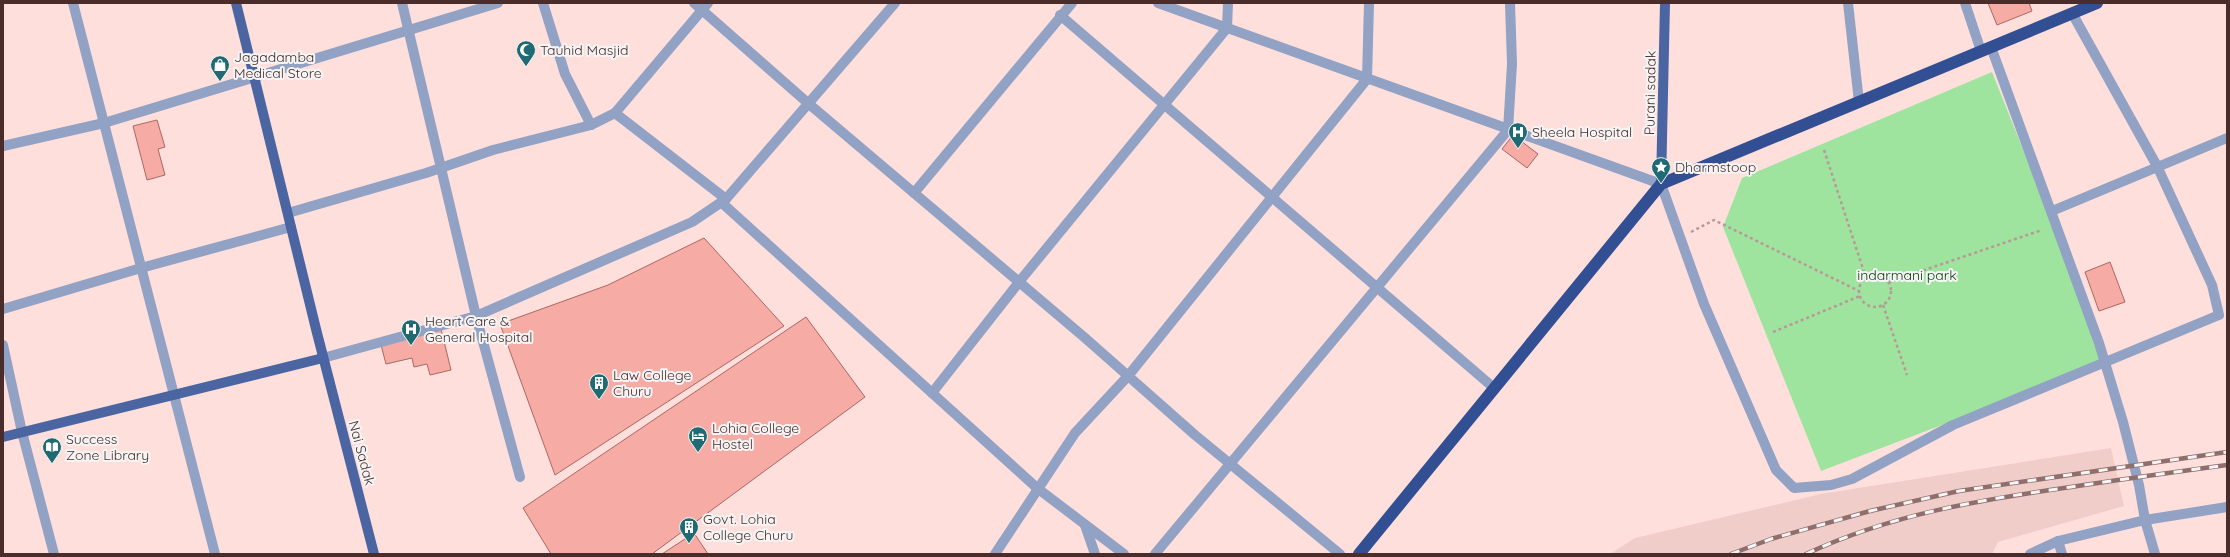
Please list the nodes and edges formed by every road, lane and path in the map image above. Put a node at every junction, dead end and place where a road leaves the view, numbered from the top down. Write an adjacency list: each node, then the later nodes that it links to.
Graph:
1 (73, 3): 28 (street)
2 (236, 3): 22 (main road, Nai Sadak)
3 (402, 3): 20 (street)
4 (498, 3): 20 (street)
5 (543, 3): 29 (street)
6 (895, 3): 25 (street)
7 (1072, 3): 18 (street)
8 (1158, 3): 19 (street)
9 (1228, 3): 19 (street)
10 (1369, 3): 23 (street)
11 (1510, 3): 30 (street)
12 (1665, 3): 36 (main road, Purani sadak)
13 (1848, 3): 24 (street)
14 (1965, 3): 21 (street)
15 (2097, 3): 17 (highway)
16 (701, 5): 25 (street); 27 (street)
17 (2072, 13): 21 (highway); 34 (street)
18 (1060, 16): 26 (street); 37 (street)
19 (1227, 28): 23 (street); 26 (street)
20 (409, 30): 22 (street); 35 (street)
21 (1986, 49): 24 (highway); 40 (street)
22 (255, 78): 28 (street); 41 (main road, Nai Sadak)
23 (1367, 79): 30 (street); 38 (street)
24 (1859, 102): 36 (highway)
25 (809, 104): 37 (street); 39 (street)
26 (1164, 104): 38 (street); 47 (street)
27 (615, 113): 29 (street); 39 (street)
28 (104, 122): 32 (street); 45 (street)
29 (591, 125): 35 (street)
30 (1508, 130): 36 (street); 49 (street)
31 (2227, 138): 34 (street)
32 (3, 146)
33 (1824, 150): 46 (path)
34 (2157, 166): 40 (street); 58 (street)
35 (442, 167): 41 (street); 54 (street)
36 (1661, 184): 44 (street); 61 (highway)
37 (914, 193): 47 (street)
38 (1272, 198): 49 (street); 60 (street)
39 (724, 200): 54 (street); 62 (street)
40 (2052, 211): 58 (street)
41 (288, 213): 42 (main road, Nai Sadak)
42 (291, 227): 45 (street); 57 (main road, Nai Sadak)
43 (2042, 230): 48 (path)
44 (1680, 238): 50 (path); 58 (street)
45 (141, 268): 53 (street); 63 (street)
46 (1866, 278): 48 (path); 50 (path)
47 (1019, 282): 60 (street); 62 (street)
48 (1889, 282): 52 (path)
49 (1377, 288): 61 (street); 66 (street)
50 (1859, 291): 51 (path)
51 (1860, 296): 52 (path); 55 (path)
52 (1883, 305): 59 (path)
53 (3, 309)
54 (476, 316): 57 (street); 67 (street)
55 (1773, 332)
56 (3, 345): 64 (street)
57 (323, 358): 63 (main road); 75 (main road, Nai Sadak)
58 (2105, 362): 70 (street)
59 (1907, 375)
60 (1128, 376): 66 (street); 68 (street)
61 (1494, 388): 81 (highway)
62 (932, 393): 68 (street)
63 (173, 396): 64 (main road); 74 (street)
64 (22, 432): 65 (main road); 73 (street)
65 (3, 437)
66 (1229, 463): 79 (street); 80 (street)
67 (520, 477)
68 (1037, 488): 71 (street); 76 (street)
69 (2227, 508): 70 (street)
70 (2145, 520): 72 (street); 84 (street)
71 (1085, 525): 77 (street); 78 (street)
72 (2058, 540): 82 (street); 83 (street)
73 (54, 554)
74 (215, 554)
75 (374, 554)
76 (995, 554)
77 (1095, 554)
78 (1124, 554)
79 (1155, 554)
80 (1340, 554)
81 (1359, 554)
82 (2030, 554)
83 (2062, 554)
84 (2156, 554)

